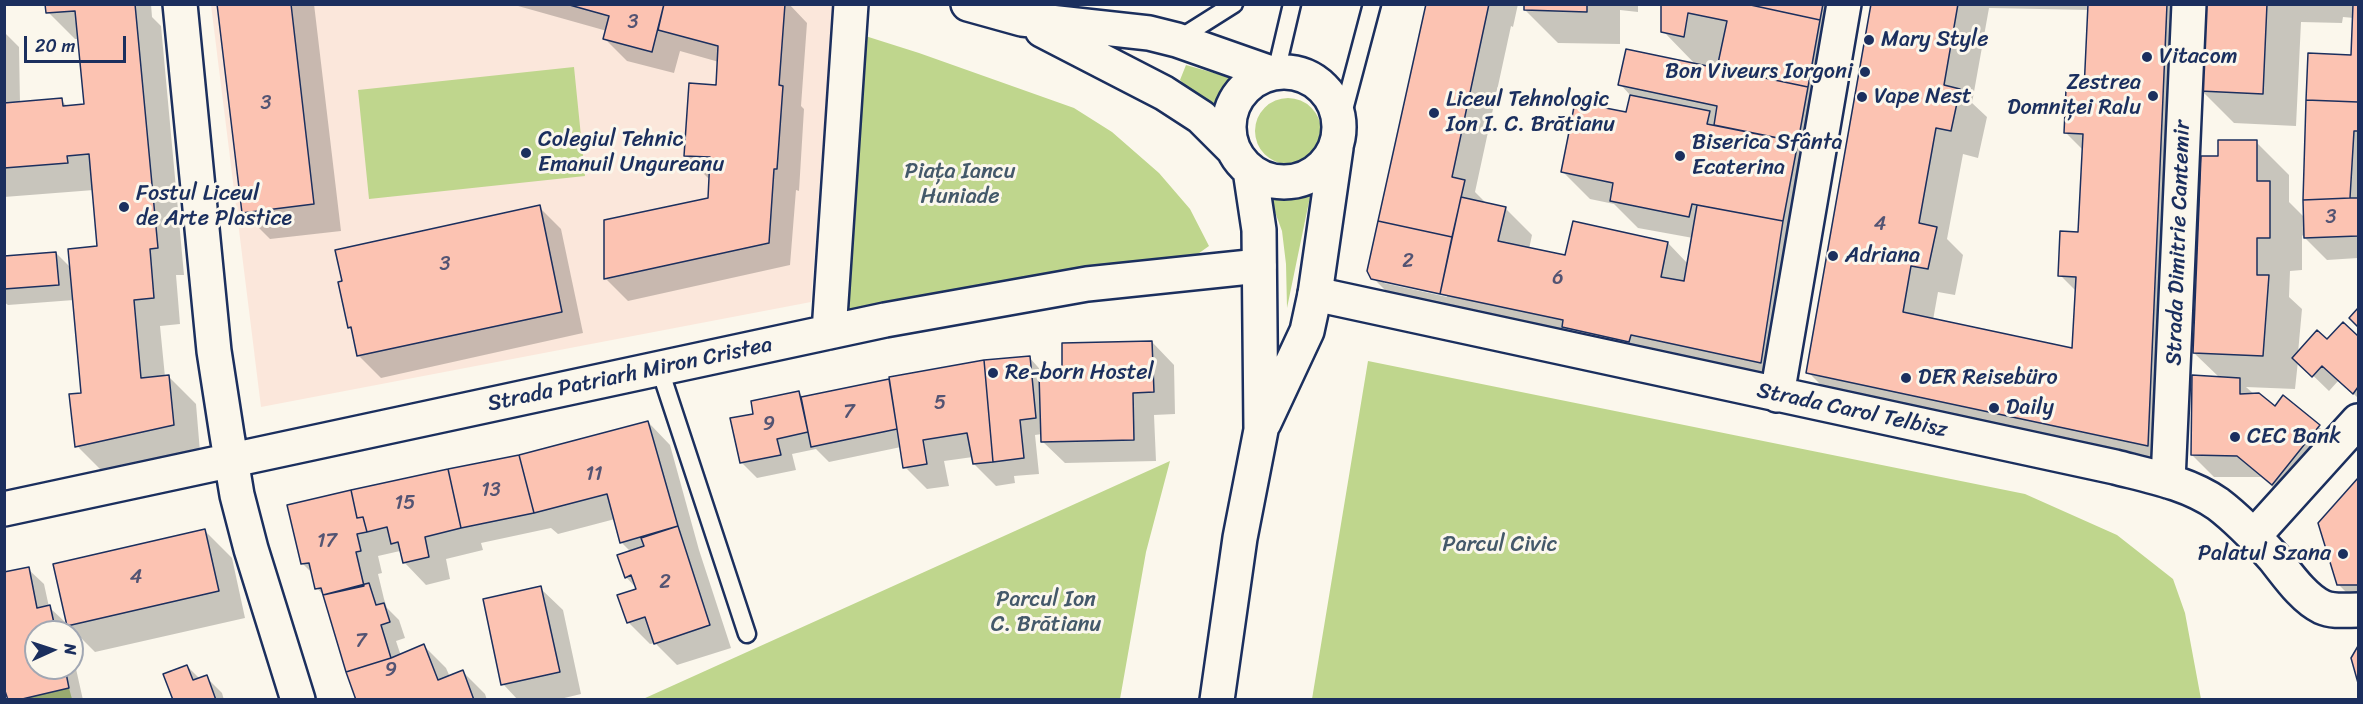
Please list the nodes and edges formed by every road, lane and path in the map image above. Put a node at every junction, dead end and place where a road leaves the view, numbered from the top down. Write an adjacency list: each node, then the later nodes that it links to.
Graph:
1 (180, 4): 21 (street)
2 (851, 4): 16 (street)
3 (968, 4): 9 (street)
4 (1234, 4): 10 (lane)
5 (1292, 4): 11 (lane)
6 (1372, 4): 12 (lane)
7 (1844, 4): 18 (street)
8 (2189, 4): 22 (street, Strada Dimitrie Cantemir)
9 (1022, 19): 10 (street); 13 (street)
10 (1177, 40): 11 (street)
11 (1274, 72): 12 (street); 13 (street)
12 (1338, 135): 13 (street); 15 (street)
13 (1242, 160): 14 (street)
14 (1259, 266): 16 (street, Strada Patriarh Miron Cristea); 20 (street)
15 (1315, 294): 18 (street, Strada Carol Telbisz); 20 (street)
16 (829, 332): 17 (street, Strada Patriarh Miron Cristea)
17 (660, 370): 21 (street, Strada Patriarh Miron Cristea); 26 (lane)
18 (1776, 395): 22 (street, Strada Carol Telbisz)
19 (2358, 421): 24 (street)
20 (1261, 430): 28 (street)
21 (232, 462): 23 (street, Strada Patriarh Miron Cristea); 27 (street)
22 (2168, 481): 24 (street, Strada Carol Telbisz)
23 (4, 509)
24 (2254, 536): 25 (street, Strada Carol Telbisz)
25 (2352, 610)
26 (747, 634)
27 (298, 699)
28 (1217, 699)

